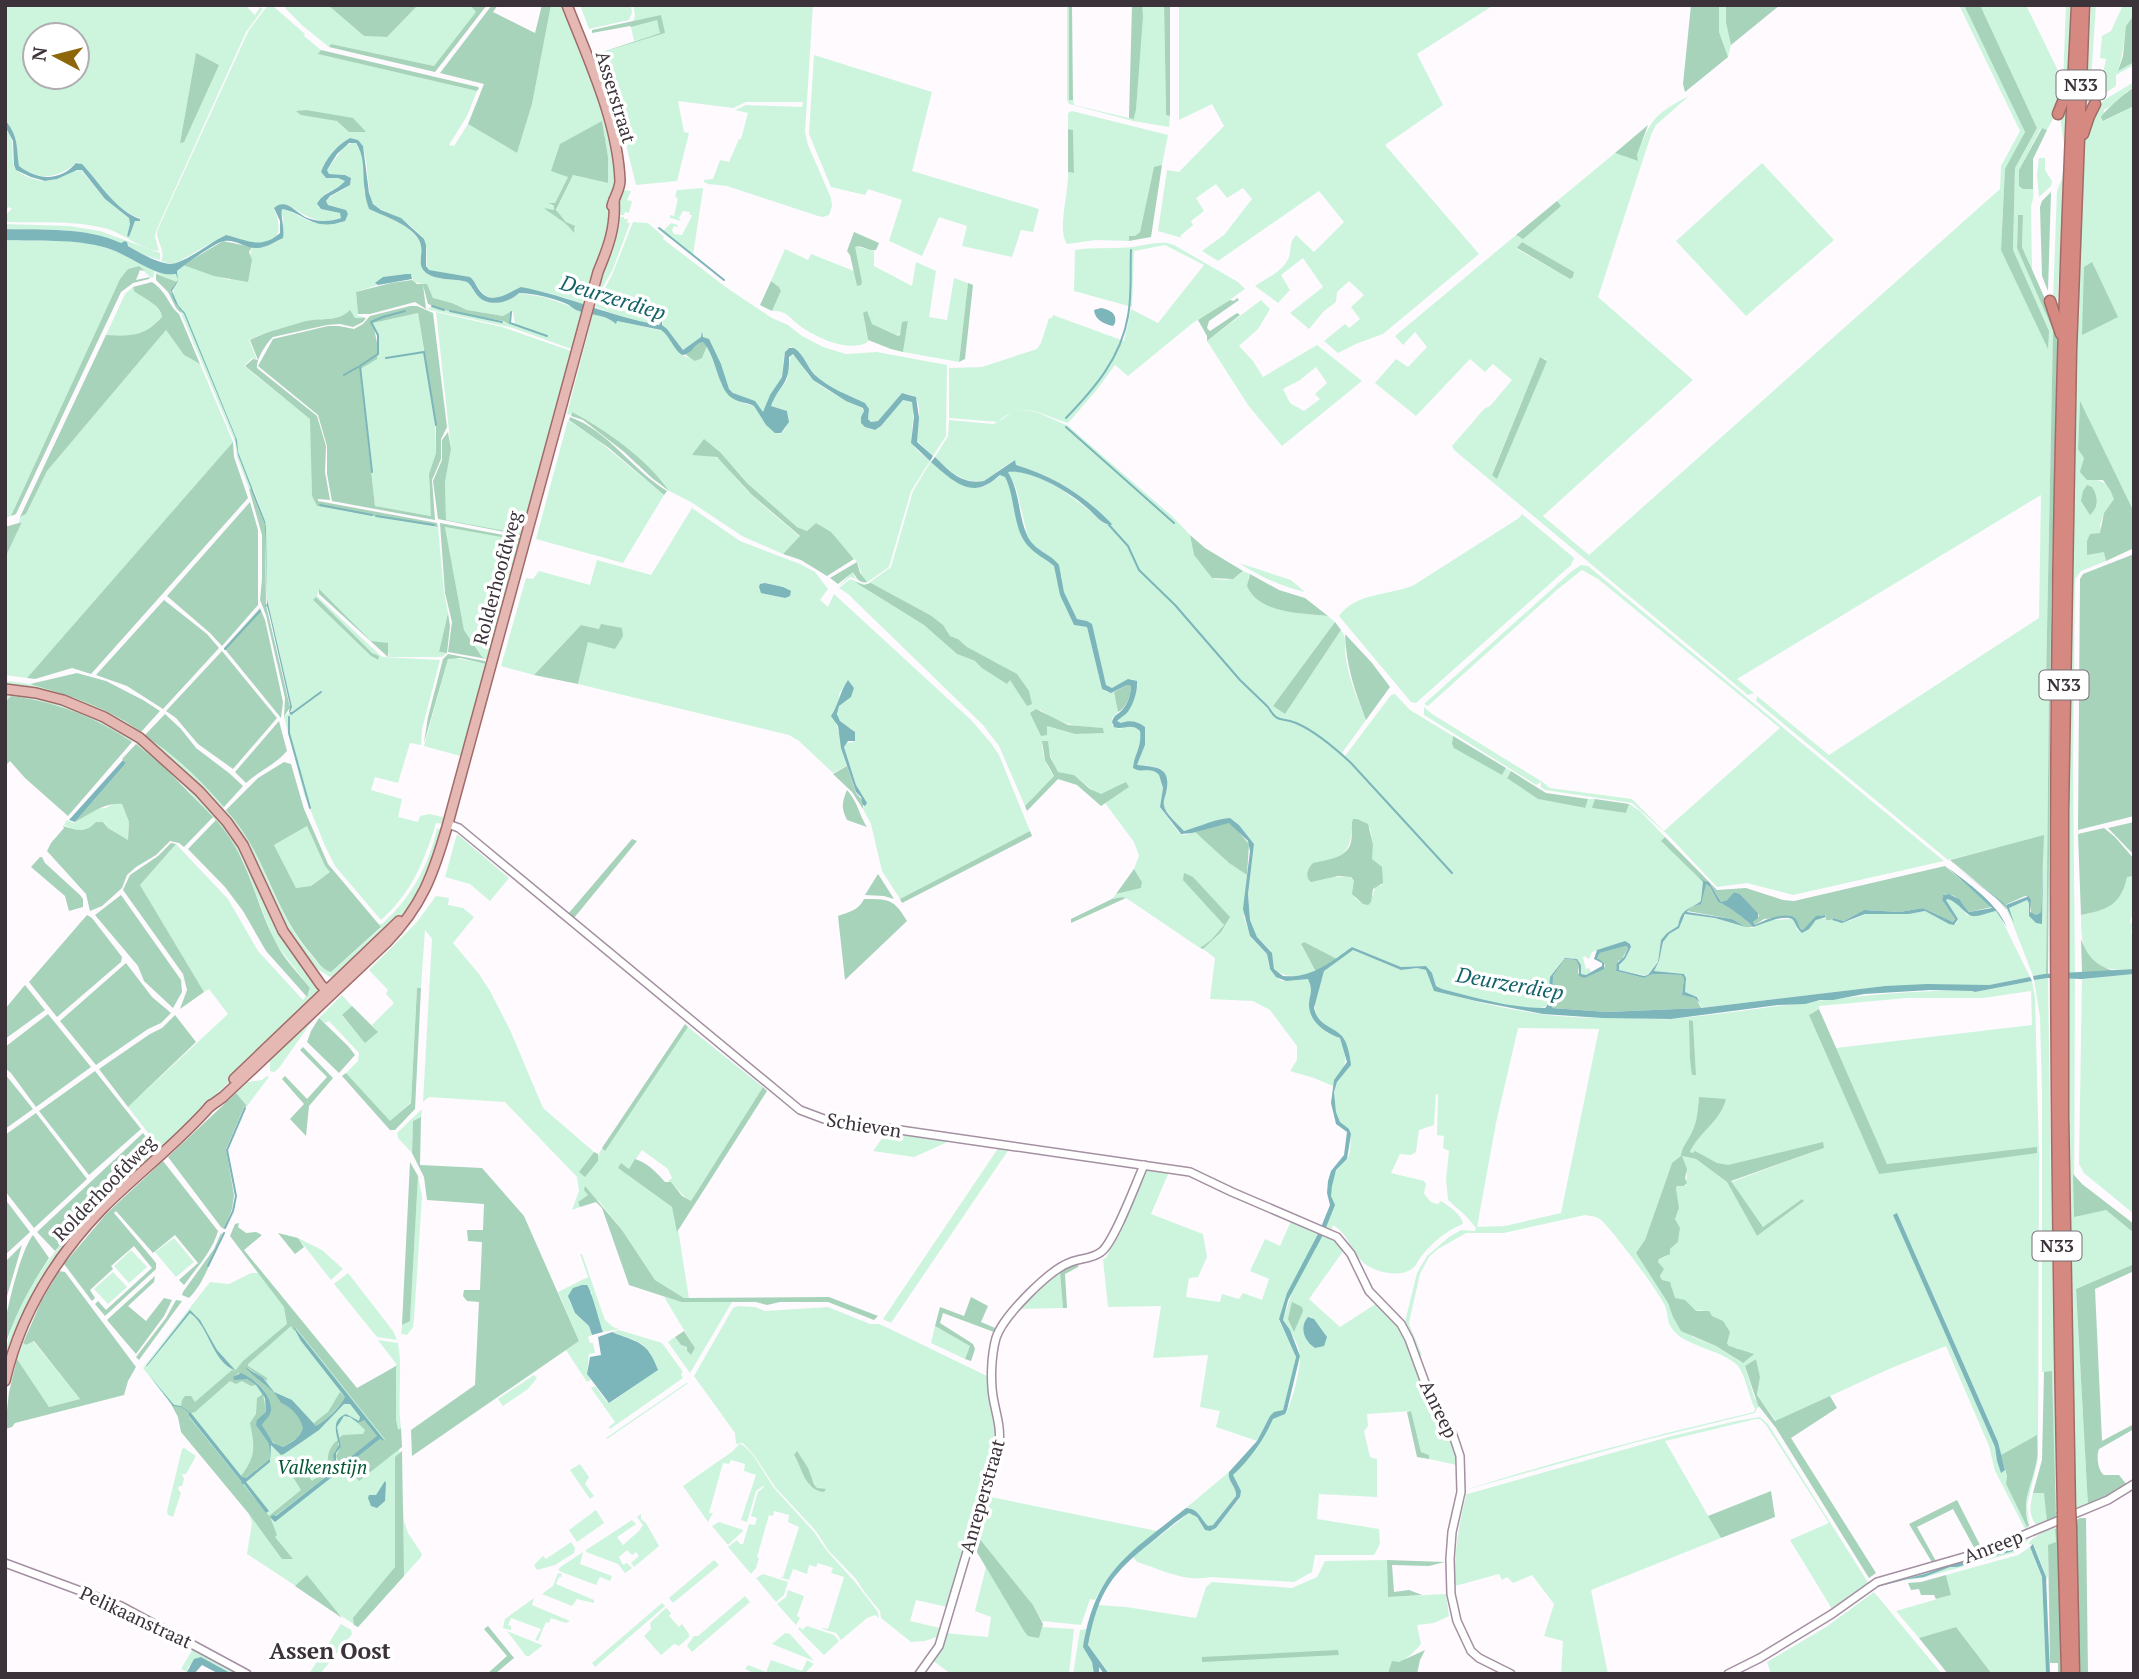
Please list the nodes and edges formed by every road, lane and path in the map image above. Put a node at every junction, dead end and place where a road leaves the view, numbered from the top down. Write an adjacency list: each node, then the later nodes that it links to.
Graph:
1 (568, 5): 8 (main road, Asserstraat)
2 (2077, 5): 4 (highway, N33)
3 (2084, 5): 7 (highway, N33)
4 (2075, 52): 6 (highway, N33); 10 (highway, N33)
5 (2095, 104): 7 (highway, N33)
6 (2058, 114)
7 (2079, 166): 13 (highway, N33)
8 (590, 300): 12 (main road, Rolderhoofdweg)
9 (2050, 302): 10 (highway, N33)
10 (2063, 372): 13 (highway, N33)
11 (5, 689): 14 (main road)
12 (448, 824): 14 (main road, Rolderhoofdweg); 15 (street, Schieven)
13 (2059, 975): 19 (highway, N33, bridge)
14 (331, 990): 17 (main road, Rolderhoofdweg)
15 (1144, 1165): 16 (street, Schieven); 22 (street, Anreperstraat)
16 (1322, 1230): 23 (street, Anreep)
17 (5, 1381)
18 (2134, 1484): 24 (street, Anreep)
19 (2067, 1528): 25 (highway, N33); 26 (highway, N33)
20 (5, 1564): 21 (street, Pelikaanstraat)
21 (247, 1674)
22 (919, 1674)
23 (1511, 1674)
24 (1728, 1674)
25 (2067, 1674)
26 (2074, 1674)

